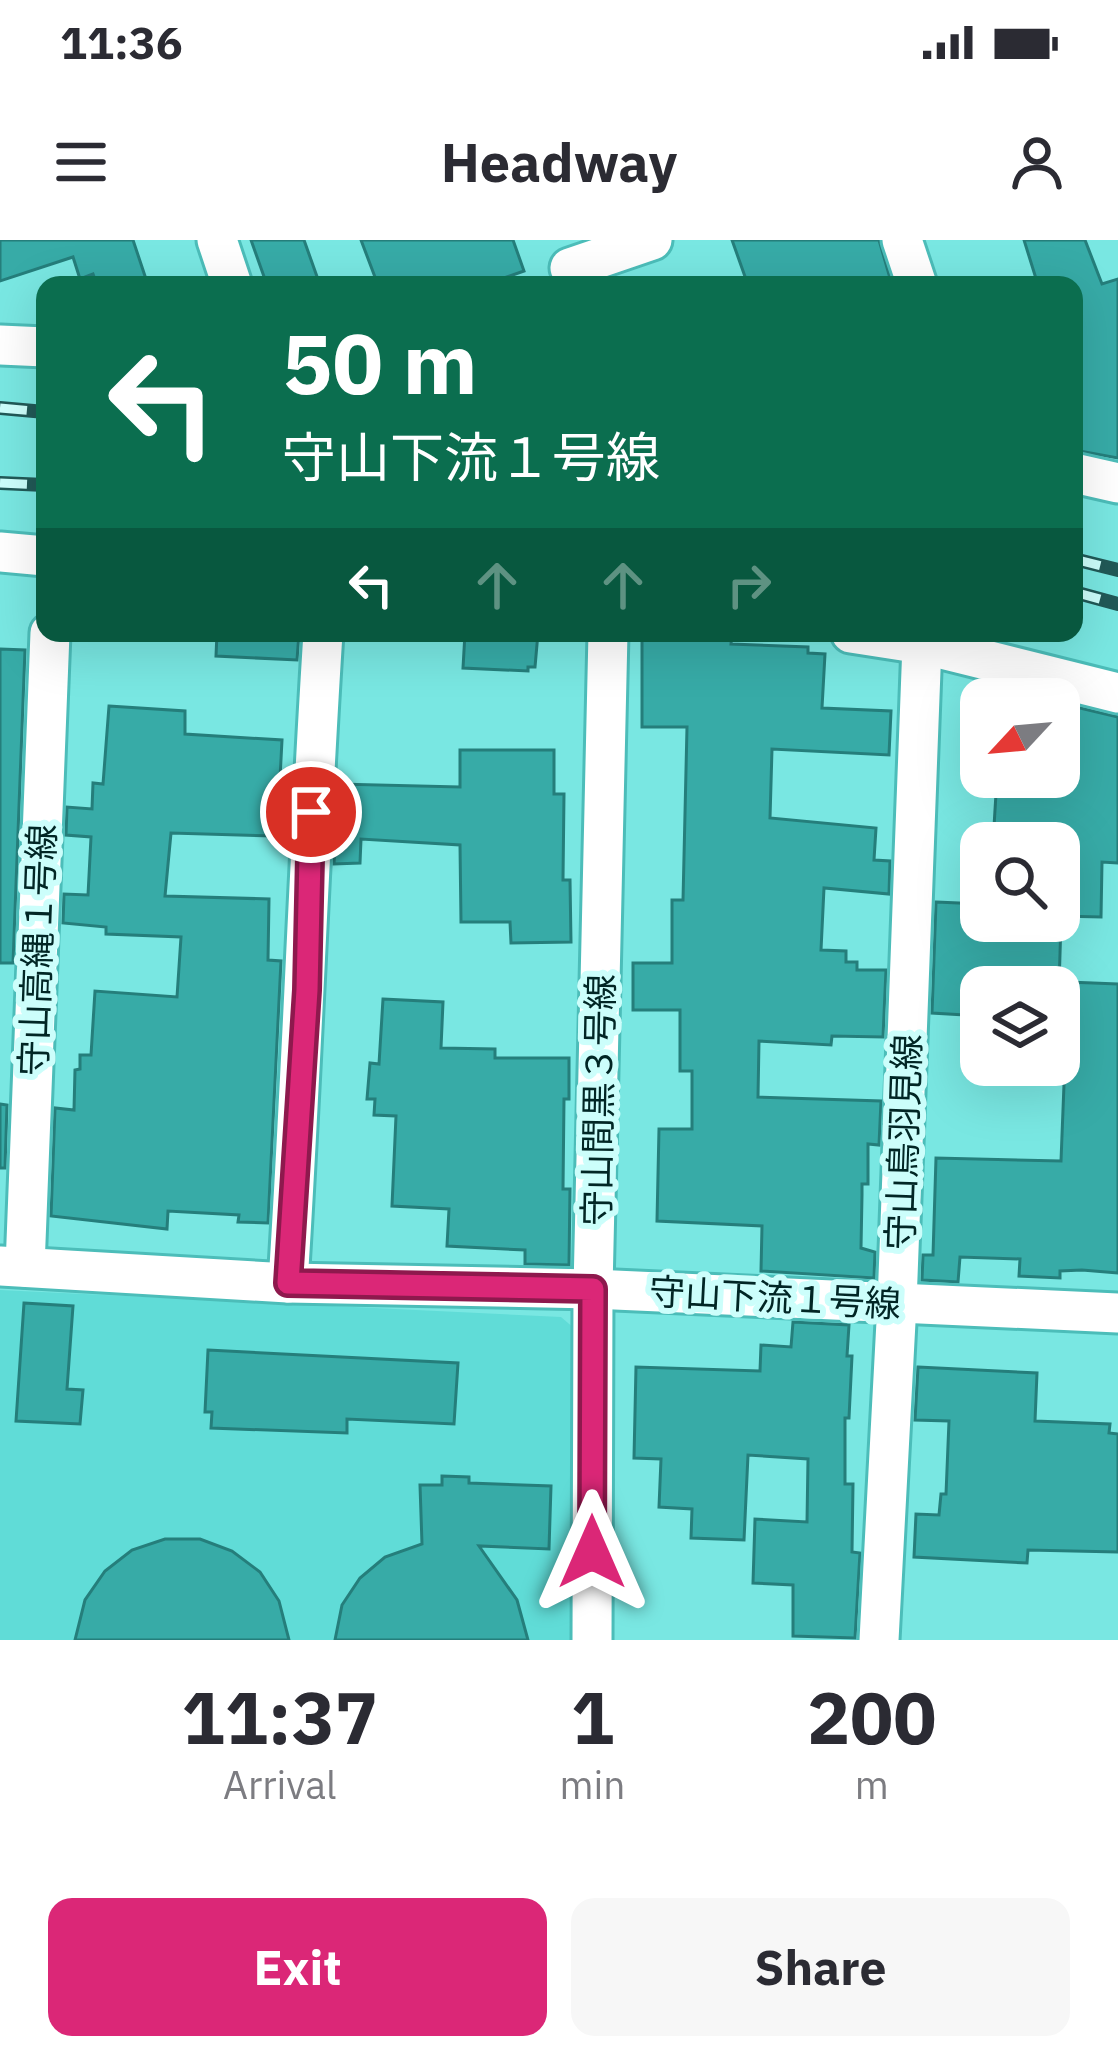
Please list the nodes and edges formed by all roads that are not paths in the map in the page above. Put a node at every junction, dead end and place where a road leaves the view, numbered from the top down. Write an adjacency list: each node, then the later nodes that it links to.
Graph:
1 (217, 240): 5 (street)
2 (652, 240): 4 (street)
3 (902, 240): 6 (street)
4 (569, 264)
5 (229, 276)
6 (914, 276)
7 (0, 345): 8 (street)
8 (36, 347)
9 (1083, 475): 10 (street)
10 (1118, 483)
11 (0, 552): 12 (street)
12 (36, 555)
13 (49, 642): 19 (street, 守山高縄１号線)
14 (321, 642): 20 (street)
15 (608, 642): 21 (street, 守山間黒３号線)
16 (909, 642): 17 (street)
17 (922, 644): 18 (street); 22 (street, 守山鳥羽見線)
18 (1118, 693)
19 (12, 1267): 20 (street, 守山下流１号線)
20 (288, 1283): 21 (street, 守山下流１号線)
21 (593, 1289): 22 (street, 守山下流１号線); 24 (street, 守山間黒３号線)
22 (897, 1303): 23 (street, 守山下流１号線); 25 (street, 守山鳥羽見線)
23 (1118, 1313)
24 (592, 1640)
25 (880, 1640)

